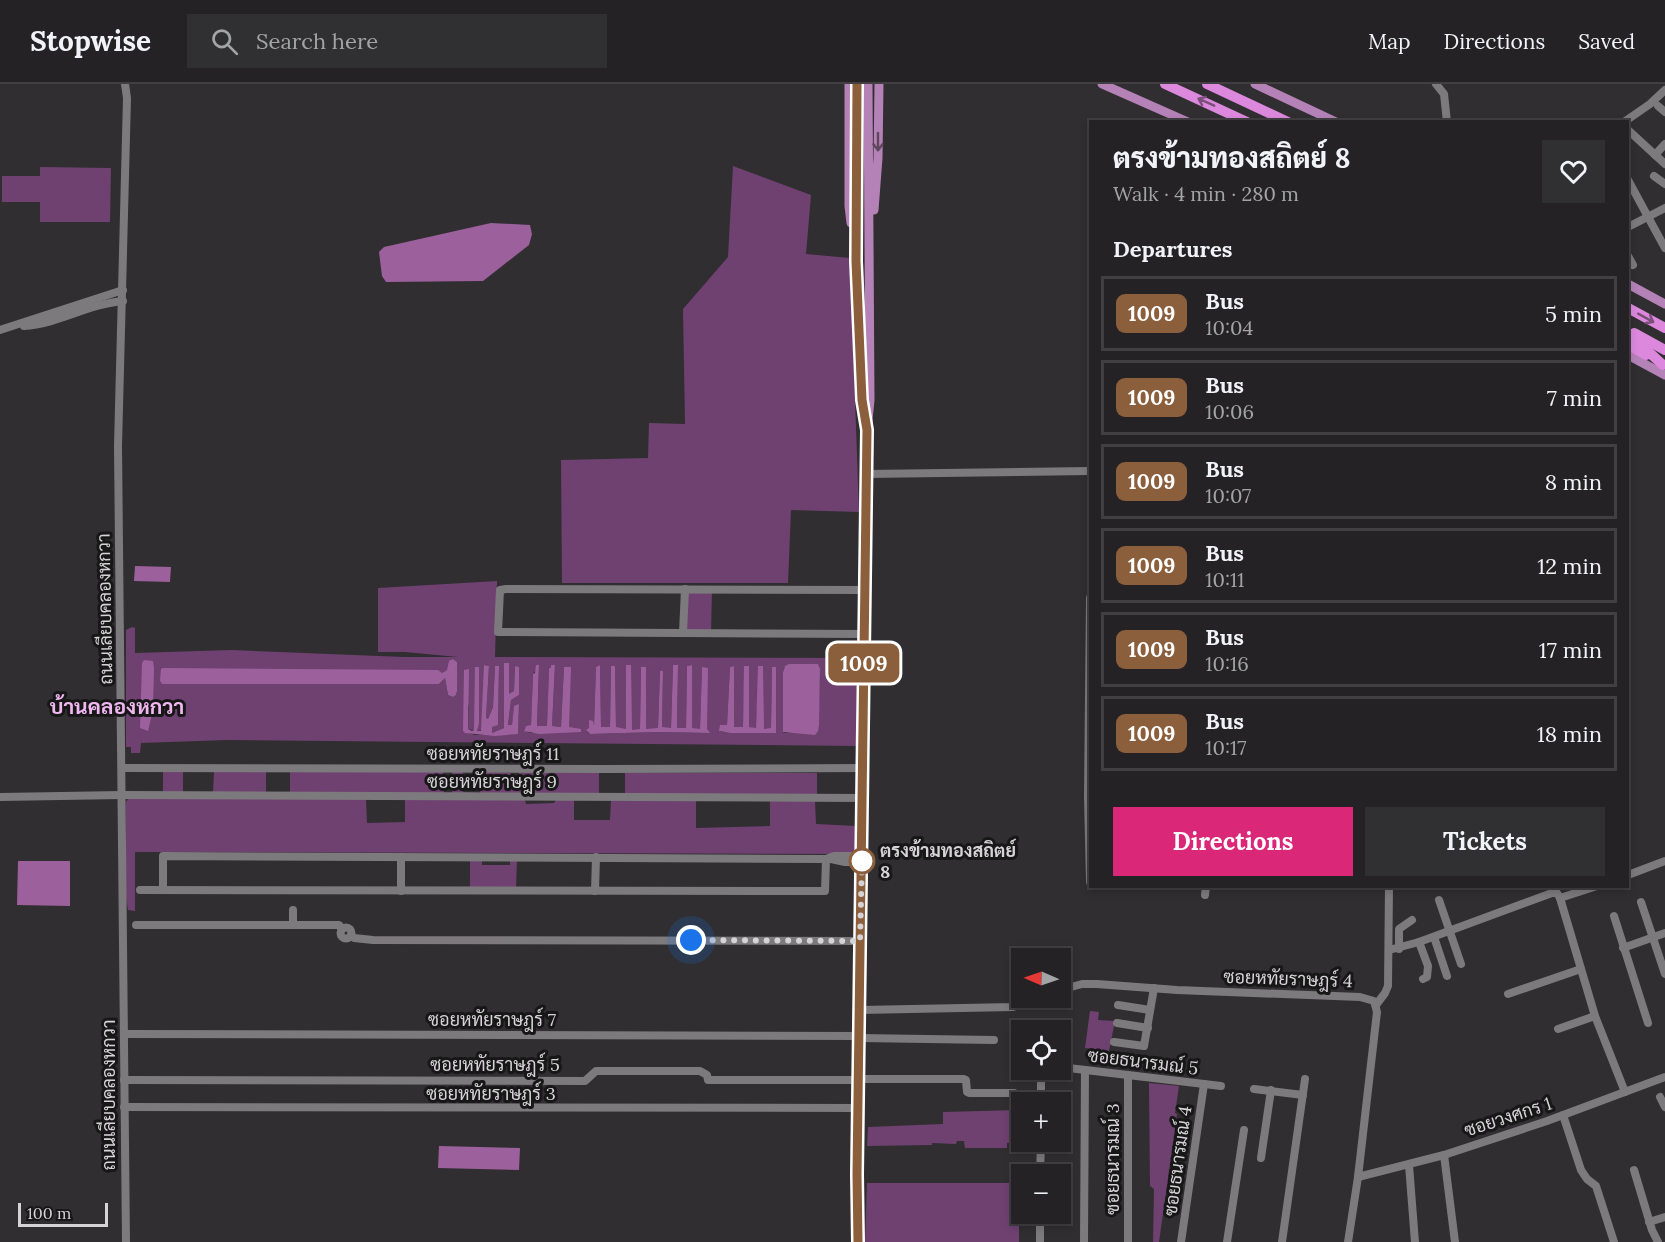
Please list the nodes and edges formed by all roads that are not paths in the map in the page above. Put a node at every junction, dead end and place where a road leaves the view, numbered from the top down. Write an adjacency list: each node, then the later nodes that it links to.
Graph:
1 (125, 84): 36 (street, ถนนเลียบคลองหกวา)
2 (849, 84): 32 (main road)
3 (856, 84): 32 (main road)
4 (868, 84): 33 (main road)
5 (879, 84): 33 (main road, one-way to 33)
6 (1102, 84): 14 (main road)
7 (1165, 84): 15 (highway, one-way to 7)
8 (1207, 84): 16 (highway)
9 (1255, 84): 17 (main road)
10 (1436, 84): 18 (street)
11 (1665, 90): 19 (street)
12 (1658, 106): 13 (street)
13 (1665, 112)
14 (1183, 120)
15 (1243, 120)
16 (1284, 120)
17 (1332, 120)
18 (1448, 120)
19 (1627, 120)
20 (1629, 131): 22 (street)
21 (1665, 144): 22 (street)
22 (1655, 155): 23 (street)
23 (1665, 164)
24 (1653, 176): 26 (street)
25 (1629, 182): 28 (street)
26 (1665, 184)
27 (1665, 208): 28 (street)
28 (1649, 216): 29 (street); 30 (street)
29 (1629, 226)
30 (1665, 248)
31 (1629, 258): 34 (street)
32 (856, 261): 49 (main road)
33 (869, 262): 49 (main road)
34 (1633, 265)
35 (1629, 285): 38 (main road)
36 (123, 290): 37 (street, ถนนเลียบคลองหกวา); 40 (street)
37 (123, 301): 40 (street); 56 (street, ถนนเลียบคลองหกวา)
38 (1665, 304)
39 (1629, 309): 41 (highway, one-way to 41)
40 (16, 326): 42 (street)
41 (1665, 328)
42 (0, 330)
43 (1629, 332): 46 (highway)
44 (1629, 332): 48 (highway)
45 (1629, 346): 48 (highway)
46 (1665, 350)
47 (1629, 355): 48 (main road)
48 (1664, 369)
49 (867, 430): 51 (main road)
50 (1089, 471): 51 (street)
51 (867, 474): 53 (main road)
52 (684, 590): 53 (street); 54 (street); 54 (street)
53 (865, 590): 55 (main road)
54 (684, 633): 55 (street)
55 (865, 634): 57 (main road)
56 (123, 768): 57 (street, ซอยหทัยราษฎร์ 11); 58 (street, ถนนเลียบคลองหกวา)
57 (863, 768): 60 (main road)
58 (122, 795): 59 (street, ซอยหทัยราษฎร์ 9); 60 (street, ซอยหทัยราษฎร์ 9); 108 (street, ถนนเลียบคลองหกวา)
59 (0, 797)
60 (862, 798): 64 (main road)
61 (402, 856): 62 (street); 69 (street); 71 (street)
62 (596, 857): 63 (street); 72 (street)
63 (828, 859): 64 (street); 72 (street)
64 (862, 859): 85 (main road)
65 (1665, 861): 66 (street)
66 (1629, 875)
67 (1389, 888): 89 (street)
68 (1591, 888): 73 (street)
69 (163, 889): 70 (street); 71 (street)
70 (140, 890)
71 (401, 891): 72 (street)
72 (595, 891)
73 (1560, 898): 81 (street); 91 (street)
74 (1439, 900): 81 (street)
75 (1641, 902): 84 (street)
76 (293, 910): 80 (street)
77 (1614, 916): 87 (street)
78 (1412, 920): 88 (street)
79 (136, 925): 80 (street)
80 (293, 925): 85 (street)
81 (1449, 931): 83 (street); 90 (street)
82 (1665, 933): 84 (street)
83 (1434, 937): 86 (street); 93 (street)
84 (1652, 938): 87 (street); 92 (street)
85 (860, 941): 101 (main road)
86 (1419, 942): 88 (street); 94 (street)
87 (1623, 948): 105 (street)
88 (1399, 949): 89 (street)
89 (1389, 950): 99 (street)
90 (1461, 964)
91 (1581, 969): 97 (street); 103 (street)
92 (1665, 974)
93 (1447, 976)
94 (1423, 980)
95 (1071, 987): 96 (street, ซอยหทัยราษฎร์ 4)
96 (1154, 988): 99 (street, ซอยหทัยราษฎร์ 4); 102 (street)
97 (1508, 994)
98 (1118, 1005): 102 (street)
99 (1376, 1005): 136 (street)
100 (1011, 1007): 101 (street)
101 (860, 1010): 109 (main road)
102 (1150, 1010): 106 (street)
103 (1595, 1016): 107 (street); 124 (street)
104 (1118, 1023): 106 (street)
105 (1648, 1023)
106 (1148, 1028): 111 (street)
107 (1557, 1029)
108 (124, 1034): 109 (street, ซอยหทัยราษฎร์ 7); 117 (street, ถนนเลียบคลองหกวา)
109 (859, 1037): 110 (street, ซอยหทัยราษฎร์ 7); 118 (main road)
110 (993, 1040)
111 (1114, 1042)
112 (1071, 1068): 113 (street, ซอยธนารมณ์ 5)
113 (1085, 1070): 114 (street, ซอยธนารมณ์ 5); 143 (street)
114 (1128, 1076): 120 (street, ซอยธนารมณ์ 5); 144 (street, ซอยธนารมณ์ 3)
115 (1665, 1078): 119 (street, ซอยวงศกร 1)
116 (1305, 1079): 126 (street)
117 (124, 1080): 118 (street, ซอยหทัยราษฎร์ 5); 127 (street, ถนนเลียบคลองหกวา)
118 (859, 1080): 125 (street, ซอยหทัยราษฎร์ 5); 129 (main road)
119 (1655, 1082): 124 (street, ซอยวงศกร 1); 128 (street)
120 (1204, 1084): 121 (street, ซอยธนารมณ์ 5); 145 (street, ซอยธนารมณ์ 4)
121 (1221, 1086)
122 (1254, 1089): 123 (street)
123 (1271, 1090): 126 (street); 133 (street)
124 (1625, 1092): 130 (street, ซอยวงศกร 1)
125 (1011, 1093)
126 (1303, 1095): 147 (street)
127 (124, 1107): 129 (street, ซอยหทัยราษฎร์ 3); 140 (street, ถนนเลียบคลองหกวา)
128 (1665, 1107)
129 (858, 1108): 141 (main road)
130 (1563, 1115): 132 (street, ซอยวงศกร 1); 151 (street)
131 (1244, 1130): 146 (street)
132 (1444, 1155): 134 (street, ซอยวงศกร 1); 150 (street)
133 (1261, 1158)
134 (1409, 1165): 136 (street, ซอยวงศกร 1); 149 (street)
135 (1634, 1170): 138 (street)
136 (1358, 1177): 148 (street)
137 (1665, 1217): 138 (street)
138 (1649, 1222): 152 (street)
139 (1040, 1224): 142 (street)
140 (126, 1242)
141 (858, 1242)
142 (1040, 1242)
143 (1084, 1242)
144 (1128, 1242)
145 (1181, 1242)
146 (1227, 1242)
147 (1282, 1242)
148 (1348, 1242)
149 (1415, 1242)
150 (1455, 1242)
151 (1614, 1242)
152 (1658, 1242)

